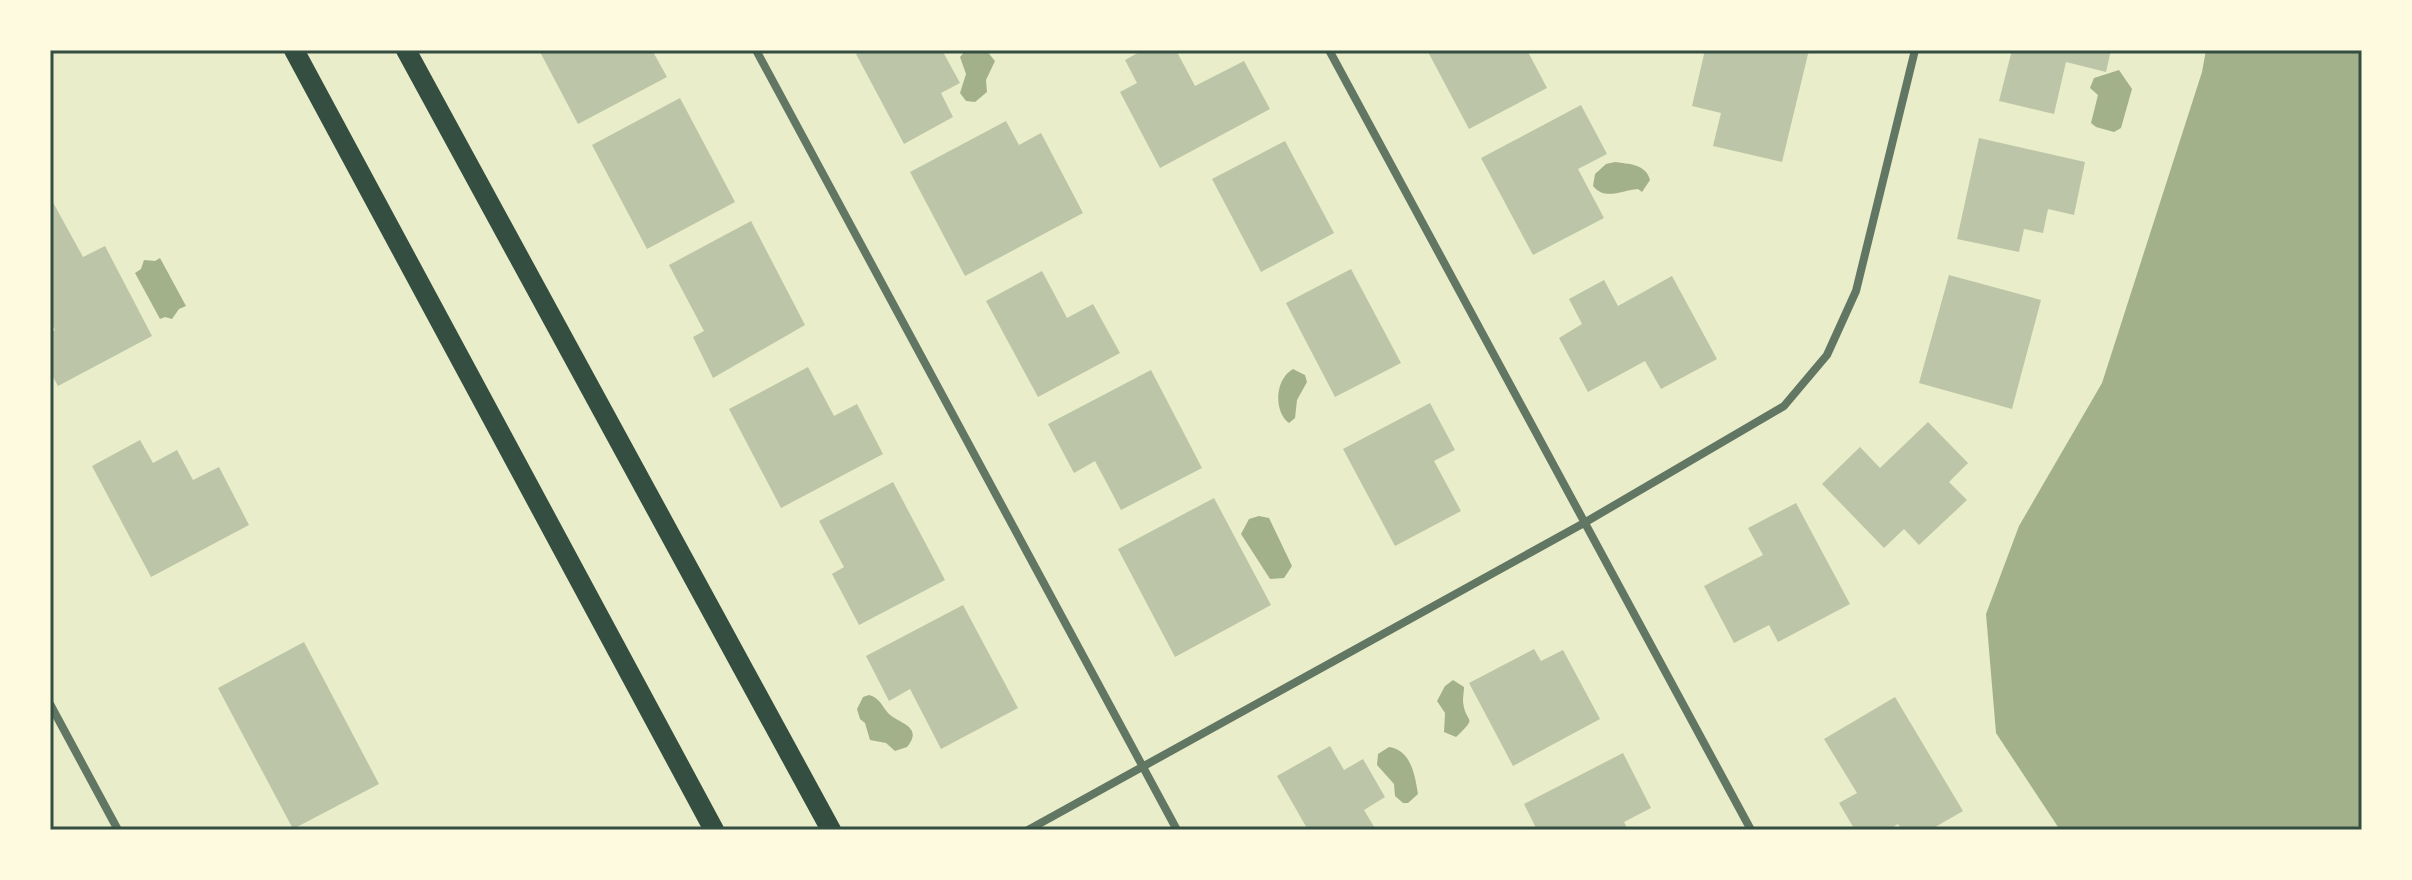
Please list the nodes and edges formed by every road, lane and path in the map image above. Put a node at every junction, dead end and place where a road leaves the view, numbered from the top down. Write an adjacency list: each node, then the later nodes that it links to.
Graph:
1 (294, 50): 10 (main road)
2 (406, 50): 11 (main road)
3 (756, 50): 8 (street)
4 (1329, 50): 6 (street)
5 (1915, 50): 6 (street)
6 (1584, 523): 8 (street); 14 (street)
7 (50, 704): 9 (street)
8 (1142, 765): 12 (street); 13 (street)
9 (118, 830)
10 (714, 830)
11 (831, 830)
12 (1028, 830)
13 (1177, 830)
14 (1751, 830)

